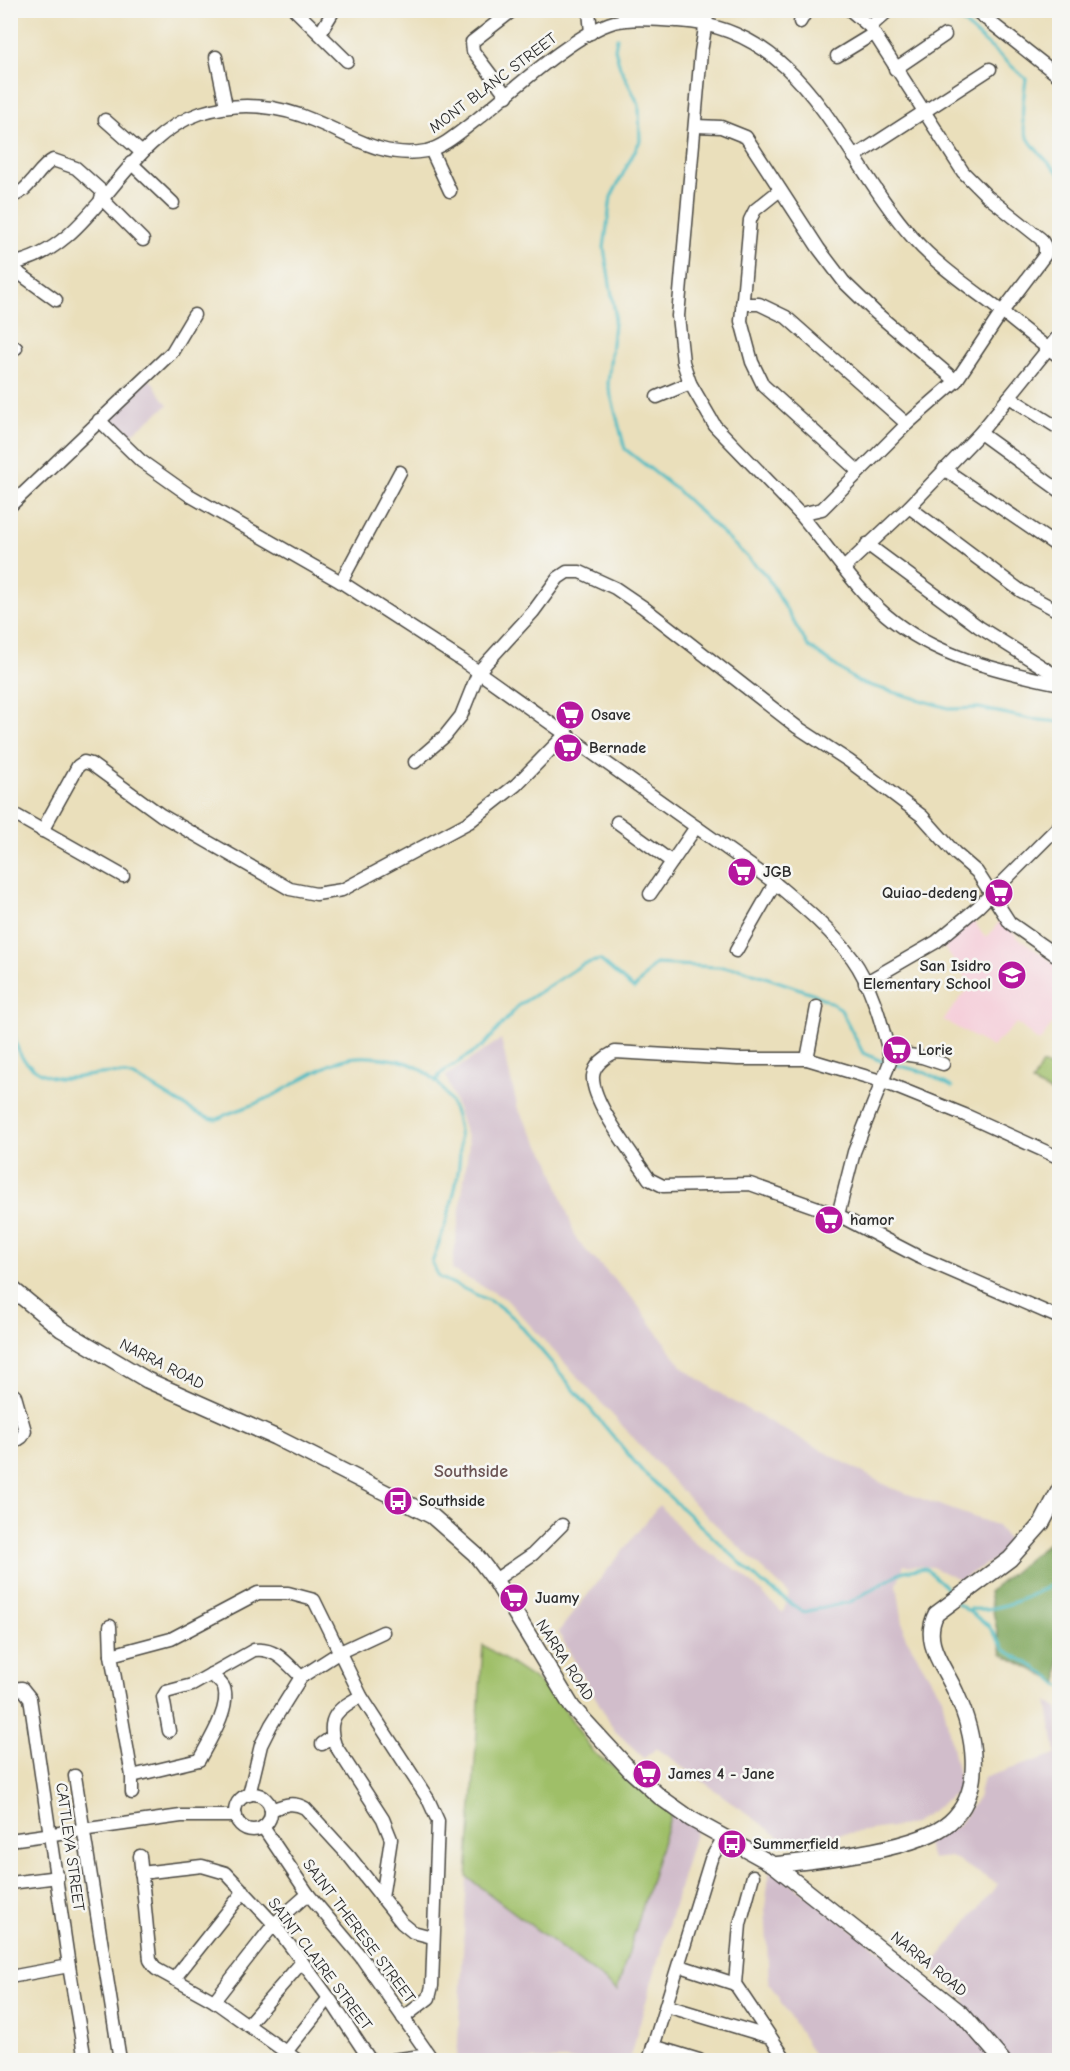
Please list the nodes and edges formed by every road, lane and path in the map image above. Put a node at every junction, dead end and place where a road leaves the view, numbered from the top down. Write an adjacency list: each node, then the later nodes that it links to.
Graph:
1 (295, 10): 12 (street)
2 (334, 10): 12 (street)
3 (513, 10): 21 (street)
4 (589, 10): 13 (street)
5 (807, 10): 10 (street)
6 (850, 10): 11 (street)
7 (889, 10): 11 (street)
8 (975, 10): 20 (street)
9 (706, 16): 13 (street, MONT BLANC STREET); 25 (street); 28 (street, MONT BLANC STREET)
10 (800, 22)
11 (872, 31): 15 (street); 18 (street)
12 (320, 33): 17 (street)
13 (591, 33): 21 (street, MONT BLANC STREET)
14 (945, 35): 18 (street)
15 (837, 56)
16 (216, 57): 22 (street)
17 (347, 61)
18 (895, 69): 23 (street)
19 (990, 69): 23 (street)
20 (1059, 77)
21 (507, 96): 26 (street, MONT BLANC STREET)
22 (226, 106): 26 (street, MONT BLANC STREET); 27 (street, MONT BLANC STREET)
23 (923, 112): 28 (street); 39 (street)
24 (105, 120): 27 (street)
25 (696, 126): 30 (street); 45 (street)
26 (432, 150): 31 (street)
27 (141, 152): 29 (street, MONT BLANC STREET)
28 (854, 157): 39 (street, MONT BLANC STREET)
29 (131, 163): 33 (street, MONT BLANC STREET); 34 (street)
30 (780, 190): 38 (street); 44 (street)
31 (450, 191)
32 (10, 196): 33 (street)
33 (103, 196): 35 (street); 36 (street, MONT BLANC STREET)
34 (173, 203)
35 (143, 240)
36 (11, 264): 37 (street)
37 (56, 300)
38 (742, 304): 49 (street); 54 (street)
39 (1002, 312): 42 (street, MONT BLANC STREET); 44 (street)
40 (194, 315): 48 (street)
41 (1059, 334): 42 (street)
42 (1049, 349): 43 (street, MONT BLANC STREET); 47 (street)
43 (1059, 357)
44 (956, 381): 49 (street)
45 (690, 383): 46 (street); 58 (street)
46 (657, 396)
47 (1009, 397): 50 (street); 51 (street)
48 (99, 420): 56 (street); 62 (street)
49 (907, 424): 54 (street)
50 (1059, 429)
51 (980, 433): 52 (street); 55 (street)
52 (944, 469): 57 (street); 60 (street)
53 (400, 472): 62 (street)
54 (859, 472): 58 (street)
55 (1059, 491)
56 (10, 506)
57 (909, 507): 59 (street); 63 (street)
58 (800, 514): 61 (street)
59 (867, 544): 61 (street); 65 (street)
60 (1059, 548)
61 (845, 567): 66 (street)
62 (341, 582): 64 (street)
63 (1059, 612)
64 (479, 671): 67 (street); 68 (street); 78 (street)
65 (1059, 678)
66 (1059, 684)
67 (567, 733): 72 (street); 73 (street)
68 (415, 762)
69 (10, 812): 73 (street)
70 (617, 822): 74 (street)
71 (1059, 825): 78 (street)
72 (696, 827): 74 (street); 76 (street)
73 (42, 831): 75 (street)
74 (672, 862): 77 (street)
75 (123, 876)
76 (775, 883): 79 (street); 81 (street)
77 (650, 894)
78 (990, 896): 80 (street); 81 (street)
79 (736, 951)
80 (1059, 958)
81 (865, 983): 84 (street)
82 (817, 1007): 83 (street)
83 (807, 1059): 86 (street); 88 (street)
84 (889, 1060): 85 (street); 86 (street)
85 (942, 1064)
86 (881, 1081): 87 (street); 88 (street)
87 (1059, 1158)
88 (838, 1215): 90 (street)
89 (10, 1287): 95 (street, NARRA ROAD)
90 (1059, 1318)
91 (10, 1392): 92 (street)
92 (10, 1445)
93 (1059, 1489): 117 (street)
94 (562, 1525): 95 (street)
95 (495, 1580): 114 (street, NARRA ROAD)
96 (110, 1626): 99 (street)
97 (383, 1632): 98 (street)
98 (340, 1652): 99 (street); 101 (street); 103 (street)
99 (111, 1655): 106 (street)
100 (212, 1674): 101 (street); 104 (street); 106 (street)
101 (301, 1677): 108 (street)
102 (10, 1689): 113 (street, CATTLEYA STREET)
103 (362, 1696): 124 (street); 126 (street)
104 (169, 1731)
105 (75, 1776): 112 (street)
106 (132, 1776): 107 (street)
107 (132, 1793)
108 (249, 1795): 109 (street); 110 (street)
109 (271, 1810): 111 (street); 124 (street)
110 (236, 1816): 111 (street); 112 (street)
111 (263, 1827): 123 (street, SAINT THERESE STREET)
112 (83, 1829): 113 (street); 142 (street)
113 (52, 1833): 115 (street); 120 (street, CATTLEYA STREET)
114 (724, 1837): 117 (street, NARRA ROAD); 129 (street)
115 (10, 1840)
116 (140, 1856): 118 (street)
117 (774, 1865): 149 (street, NARRA ROAD)
118 (141, 1873): 122 (street, SAINT CLAIRE STREET); 131 (street)
119 (753, 1876): 132 (street)
120 (58, 1877): 121 (street); 128 (street, CATTLEYA STREET)
121 (10, 1883)
122 (244, 1891): 125 (street, SAINT CLAIRE STREET); 131 (street)
123 (308, 1894): 125 (street); 136 (street, SAINT THERESE STREET)
124 (382, 1898): 126 (street)
125 (274, 1924): 127 (street, SAINT CLAIRE STREET); 134 (street)
126 (432, 1937): 136 (street)
127 (302, 1962): 133 (street, SAINT CLAIRE STREET); 137 (street)
128 (69, 1966): 130 (street); 141 (street, CATTLEYA STREET)
129 (680, 1966): 132 (street); 135 (street)
130 (10, 1977)
131 (174, 1979): 134 (street)
132 (735, 1984): 138 (street)
133 (329, 1998): 140 (street); 144 (street, SAINT CLAIRE STREET)
134 (214, 2001): 137 (street)
135 (667, 2006): 138 (street); 139 (street)
136 (403, 2018): 145 (street, SAINT THERESE STREET)
137 (248, 2024): 140 (street)
138 (770, 2037): 148 (street)
139 (653, 2046): 146 (street); 147 (street)
140 (286, 2052): 143 (street)
141 (85, 2061)
142 (120, 2061)
143 (297, 2061)
144 (370, 2061)
145 (392, 2061)
146 (649, 2061)
147 (699, 2061)
148 (786, 2061)
149 (1002, 2061)

